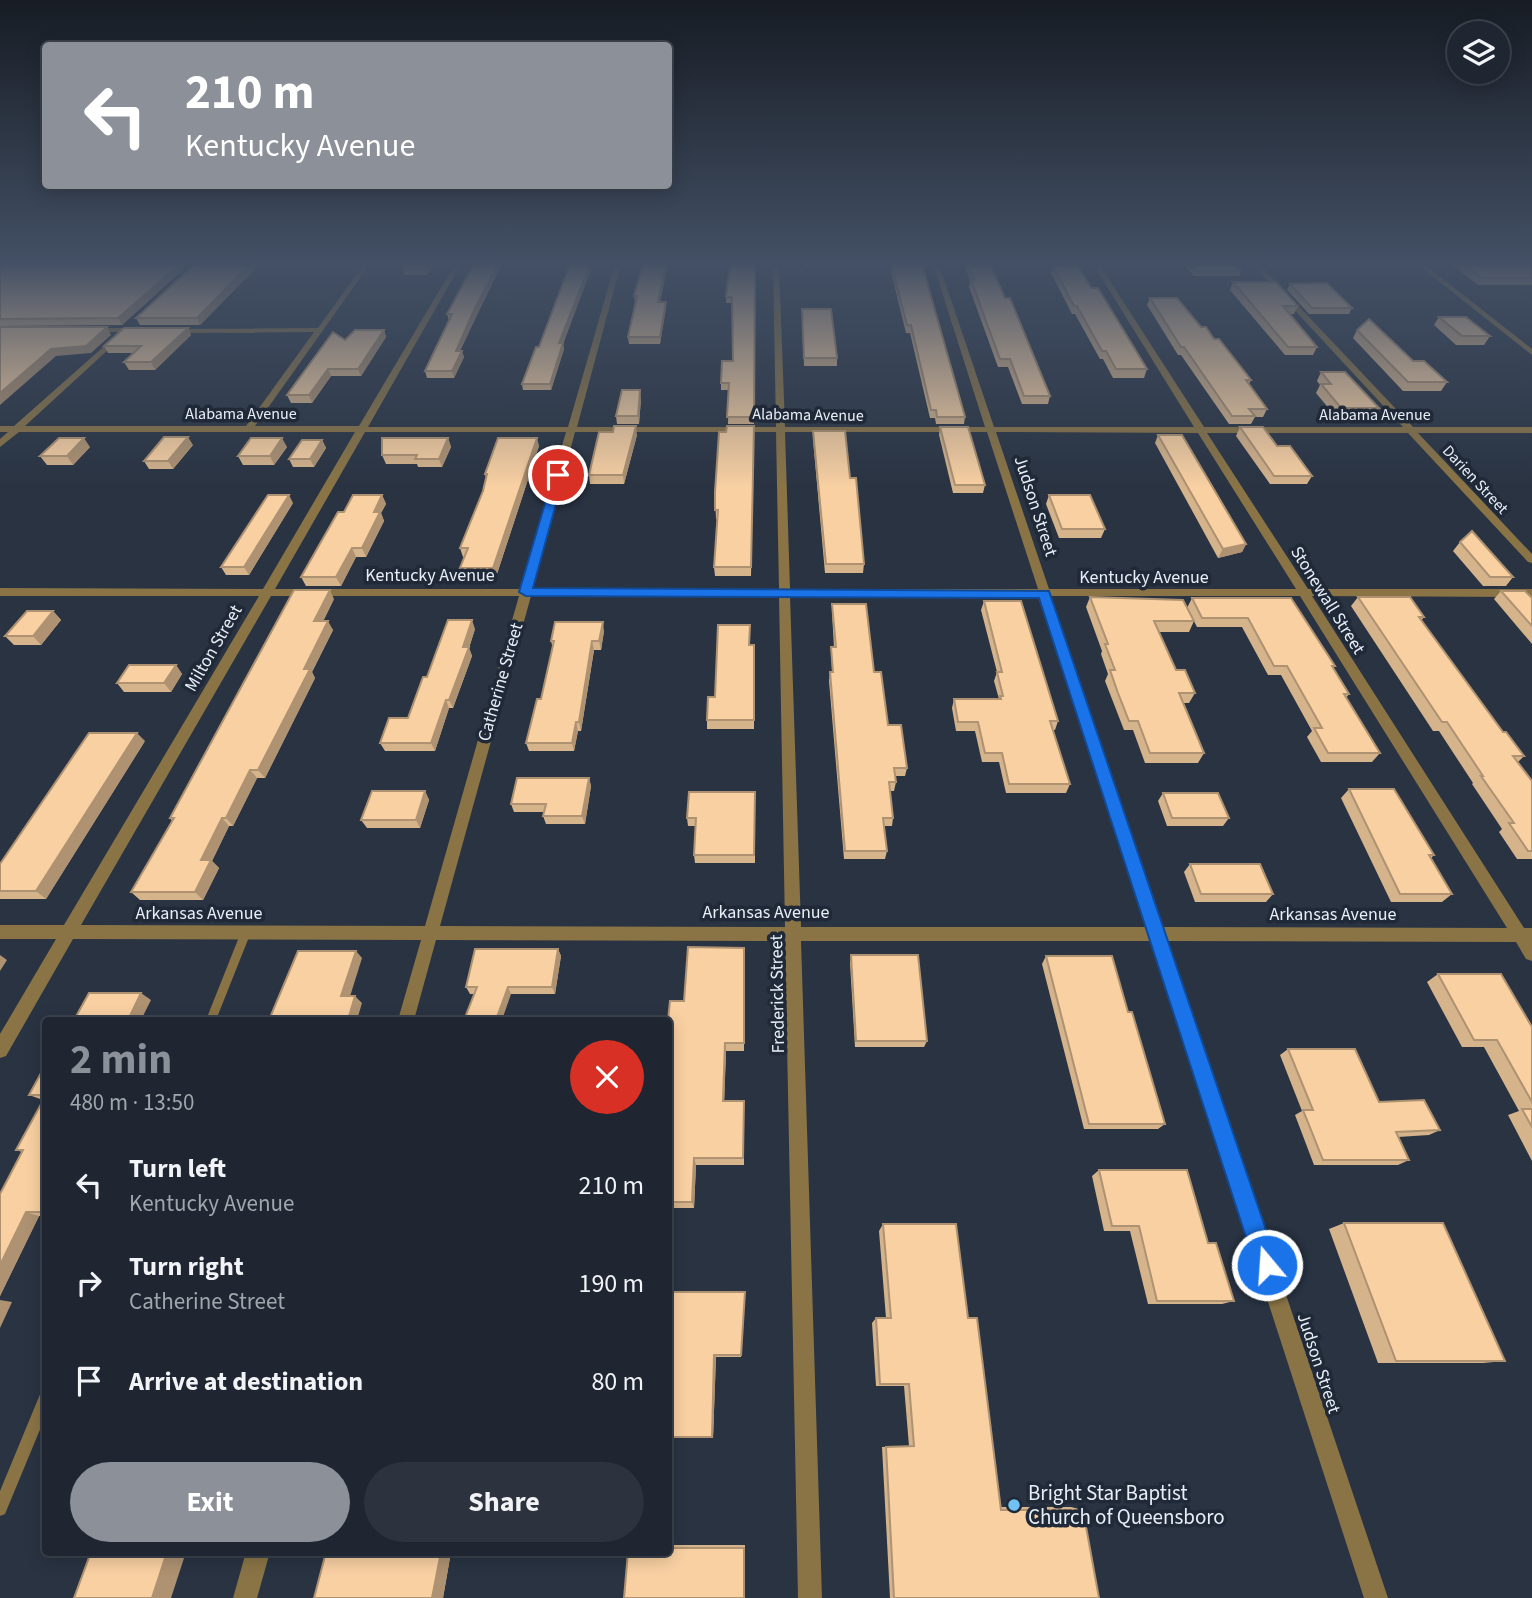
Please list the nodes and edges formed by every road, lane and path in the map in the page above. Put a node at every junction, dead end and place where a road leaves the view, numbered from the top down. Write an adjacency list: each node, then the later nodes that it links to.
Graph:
1 (115, 339): 12 (street)
2 (314, 339): 13 (street)
3 (414, 339): 14 (street, Milton Street)
4 (597, 339): 15 (street, Catherine Street)
5 (778, 339): 16 (street, Frederick Street)
6 (961, 339): 20 (street, Judson Street)
7 (1143, 339): 18 (street, Stonewall Street)
8 (1325, 339): 17 (street, Darien Street)
9 (1513, 339): 10 (street)
10 (1532, 354)
11 (0, 429): 12 (street, Alabama Avenue)
12 (16, 429): 13 (street, Alabama Avenue); 21 (street)
13 (249, 429): 14 (street, Alabama Avenue)
14 (361, 429): 15 (street, Alabama Avenue); 24 (street, Milton Street)
15 (571, 429): 16 (street, Alabama Avenue); 25 (street, Catherine Street)
16 (781, 429): 20 (street, Alabama Avenue); 27 (street, Frederick Street)
17 (1410, 429): 18 (street, Alabama Avenue); 19 (street, Alabama Avenue); 22 (street, Darien Street)
18 (1200, 430): 20 (street, Alabama Avenue); 29 (street, Stonewall Street)
19 (1532, 430)
20 (991, 431): 28 (street, Judson Street)
21 (0, 444)
22 (1532, 560)
23 (0, 592): 24 (street, Kentucky Avenue)
24 (266, 592): 25 (street, Kentucky Avenue); 31 (street, Milton Street)
25 (526, 592): 27 (street, Kentucky Avenue); 33 (street, Catherine Street)
26 (1532, 593): 29 (street, Kentucky Avenue)
27 (784, 594): 28 (street, Kentucky Avenue); 34 (street, Frederick Street)
28 (1045, 594): 29 (street, Kentucky Avenue); 35 (street, Judson Street)
29 (1303, 594): 36 (street, Stonewall Street)
30 (0, 932): 31 (street, Arkansas Avenue)
31 (69, 932): 32 (street, Arkansas Avenue); 40 (street, Milton Street)
32 (246, 932): 33 (street, Arkansas Avenue); 38 (lane)
33 (431, 932): 34 (street, Arkansas Avenue); 39 (street, Catherine Street)
34 (794, 932): 35 (street, Arkansas Avenue); 45 (street, Frederick Street)
35 (1157, 933): 36 (street, Arkansas Avenue); 46 (street, Judson Street)
36 (1526, 935): 37 (street, Stonewall Street)
37 (1532, 954)
38 (212, 1017)
39 (407, 1017)
40 (0, 1050)
41 (42, 1407): 42 (lane)
42 (0, 1509)
43 (257, 1556): 44 (street)
44 (245, 1598)
45 (810, 1598)
46 (1376, 1598)

